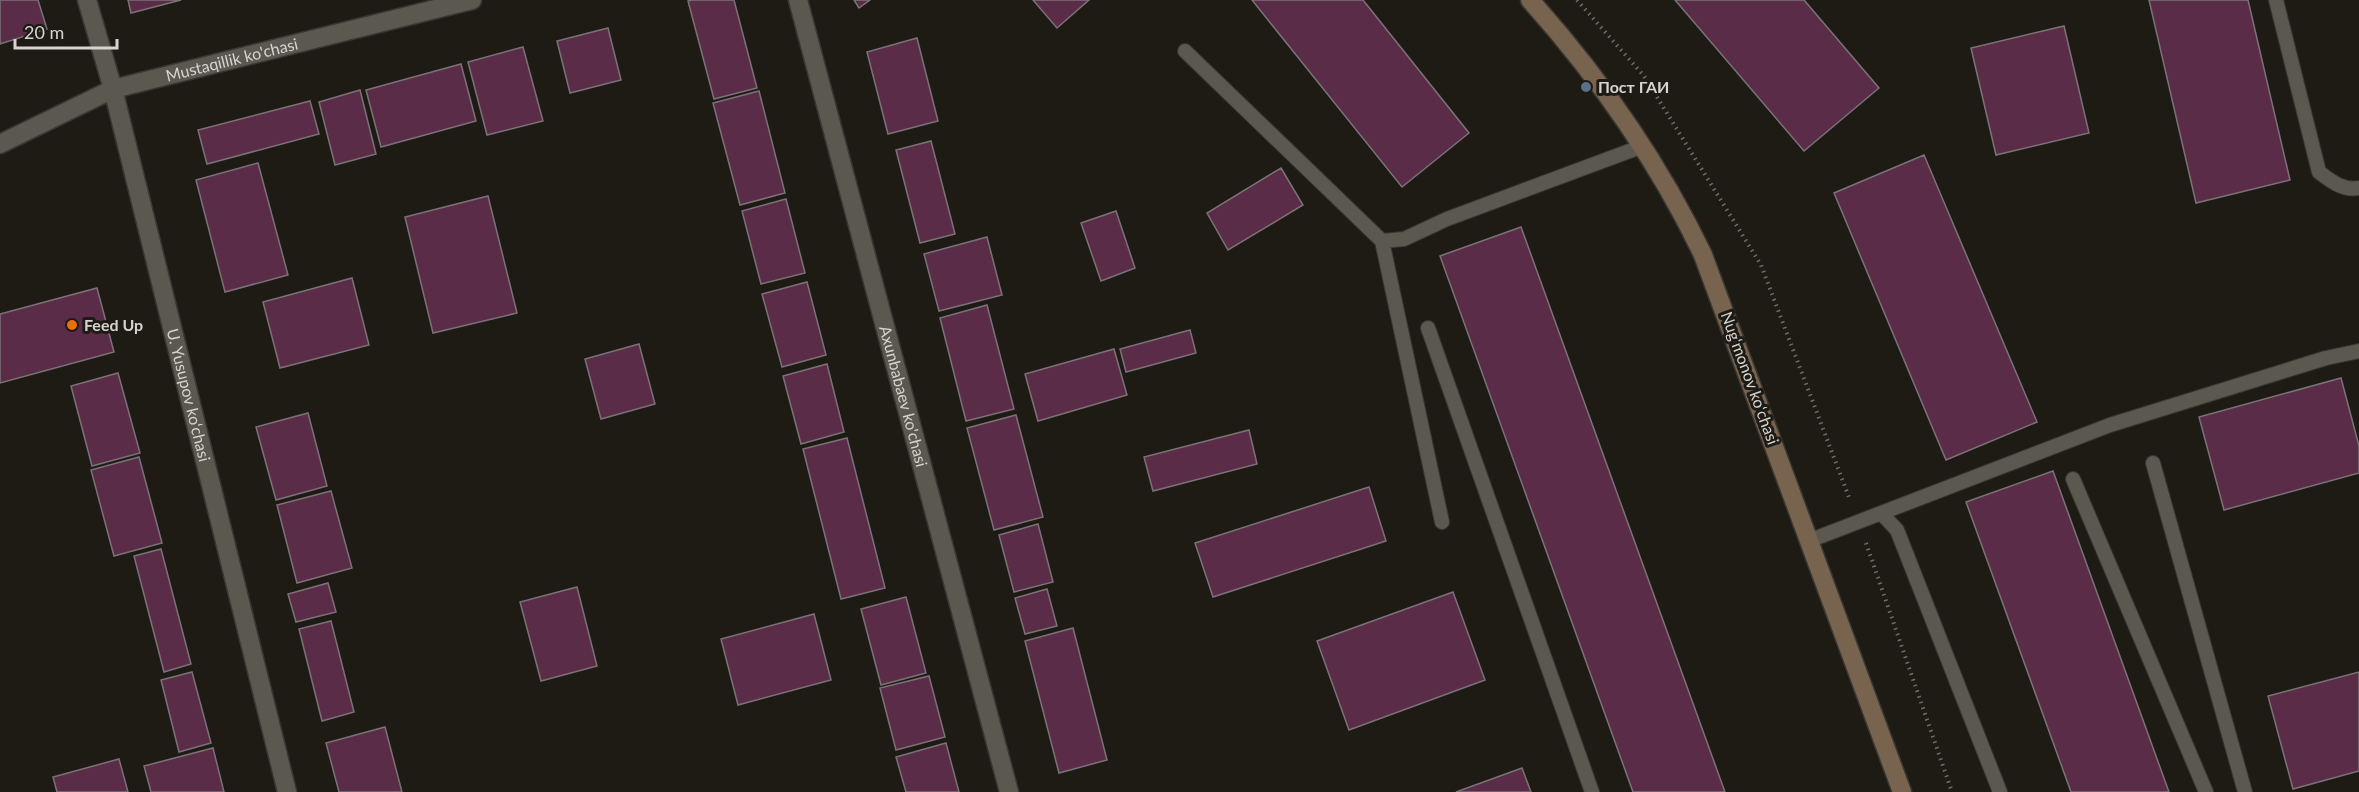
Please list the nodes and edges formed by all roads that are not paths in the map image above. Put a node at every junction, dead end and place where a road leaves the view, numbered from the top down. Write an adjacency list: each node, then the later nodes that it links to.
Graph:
1 (87, 0): 7 (street, U. Yusupov ko‘chasi)
2 (472, 0): 7 (street, Mustaqillik ko'chasi)
3 (798, 0): 20 (street, Axunbabaev ko'chasi)
4 (1530, 0): 9 (main road, Nugʻmonov koʻchasi)
5 (2276, 0): 10 (lane)
6 (1185, 51): 11 (lane)
7 (113, 88): 8 (street, Mustaqillik ko'chasi); 19 (street, U. Yusupov ko‘chasi)
8 (0, 144)
9 (1643, 146): 11 (lane); 18 (main road, Nugʻmonov koʻchasi)
10 (2359, 188)
11 (1382, 241): 17 (lane)
12 (1428, 328): 21 (lane)
13 (2359, 351): 16 (lane)
14 (2153, 463): 25 (lane)
15 (2073, 479): 24 (lane)
16 (1881, 513): 18 (lane); 23 (lane)
17 (1442, 522)
18 (1811, 540): 22 (main road, Nugʻmonov koʻchasi)
19 (287, 792)
20 (1009, 792)
21 (1592, 792)
22 (1902, 792)
23 (2000, 792)
24 (2206, 792)
25 (2245, 792)

